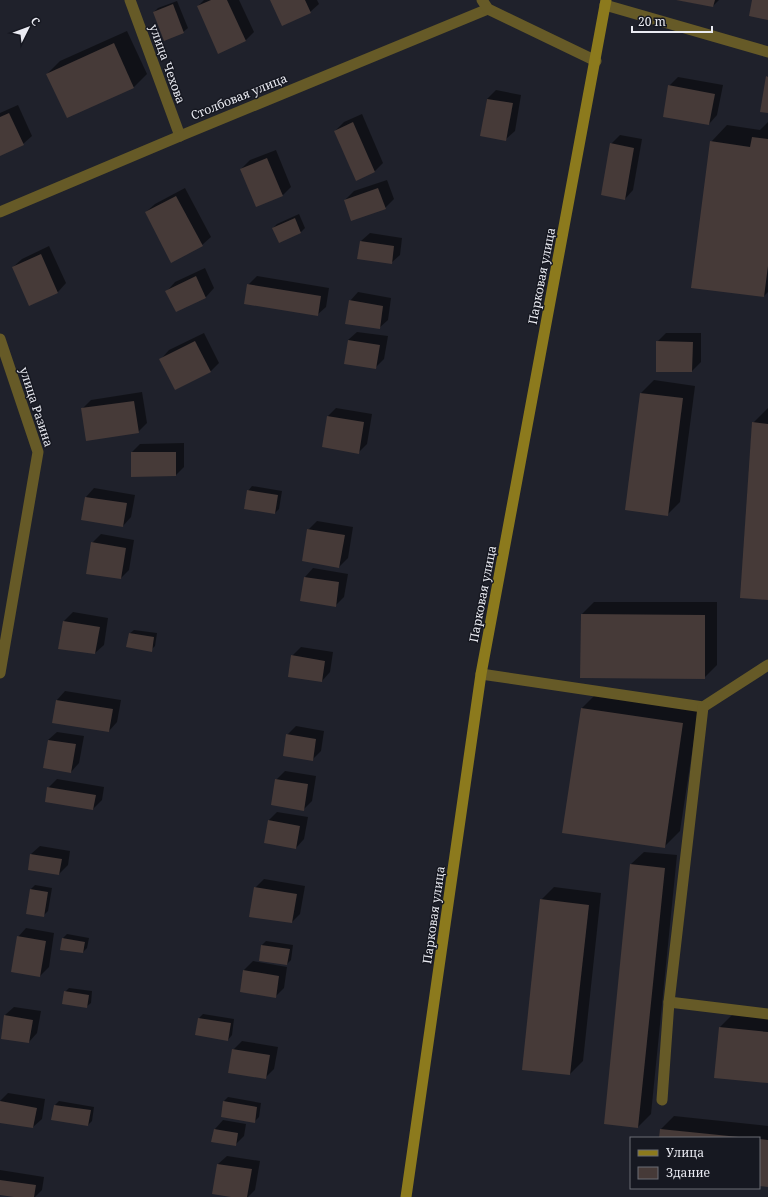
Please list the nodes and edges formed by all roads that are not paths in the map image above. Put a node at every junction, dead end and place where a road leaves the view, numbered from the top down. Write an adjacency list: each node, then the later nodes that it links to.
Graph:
1 (130, 0): 6 (street, улица Чехова)
2 (606, 3): 4 (street); 5 (main road, Парковая улица)
3 (485, 4): 5 (street); 6 (street, Столбовая улица)
4 (768, 52)
5 (596, 61): 11 (main road, Парковая улица)
6 (180, 136): 7 (street, Столбовая улица)
7 (0, 212)
8 (0, 339): 10 (street, улица Разина)
9 (768, 665): 12 (street)
10 (0, 673)
11 (481, 674): 12 (street); 16 (main road, Парковая улица)
12 (703, 707): 13 (street)
13 (669, 1002): 14 (street); 15 (street)
14 (768, 1014)
15 (662, 1100)
16 (406, 1197)

